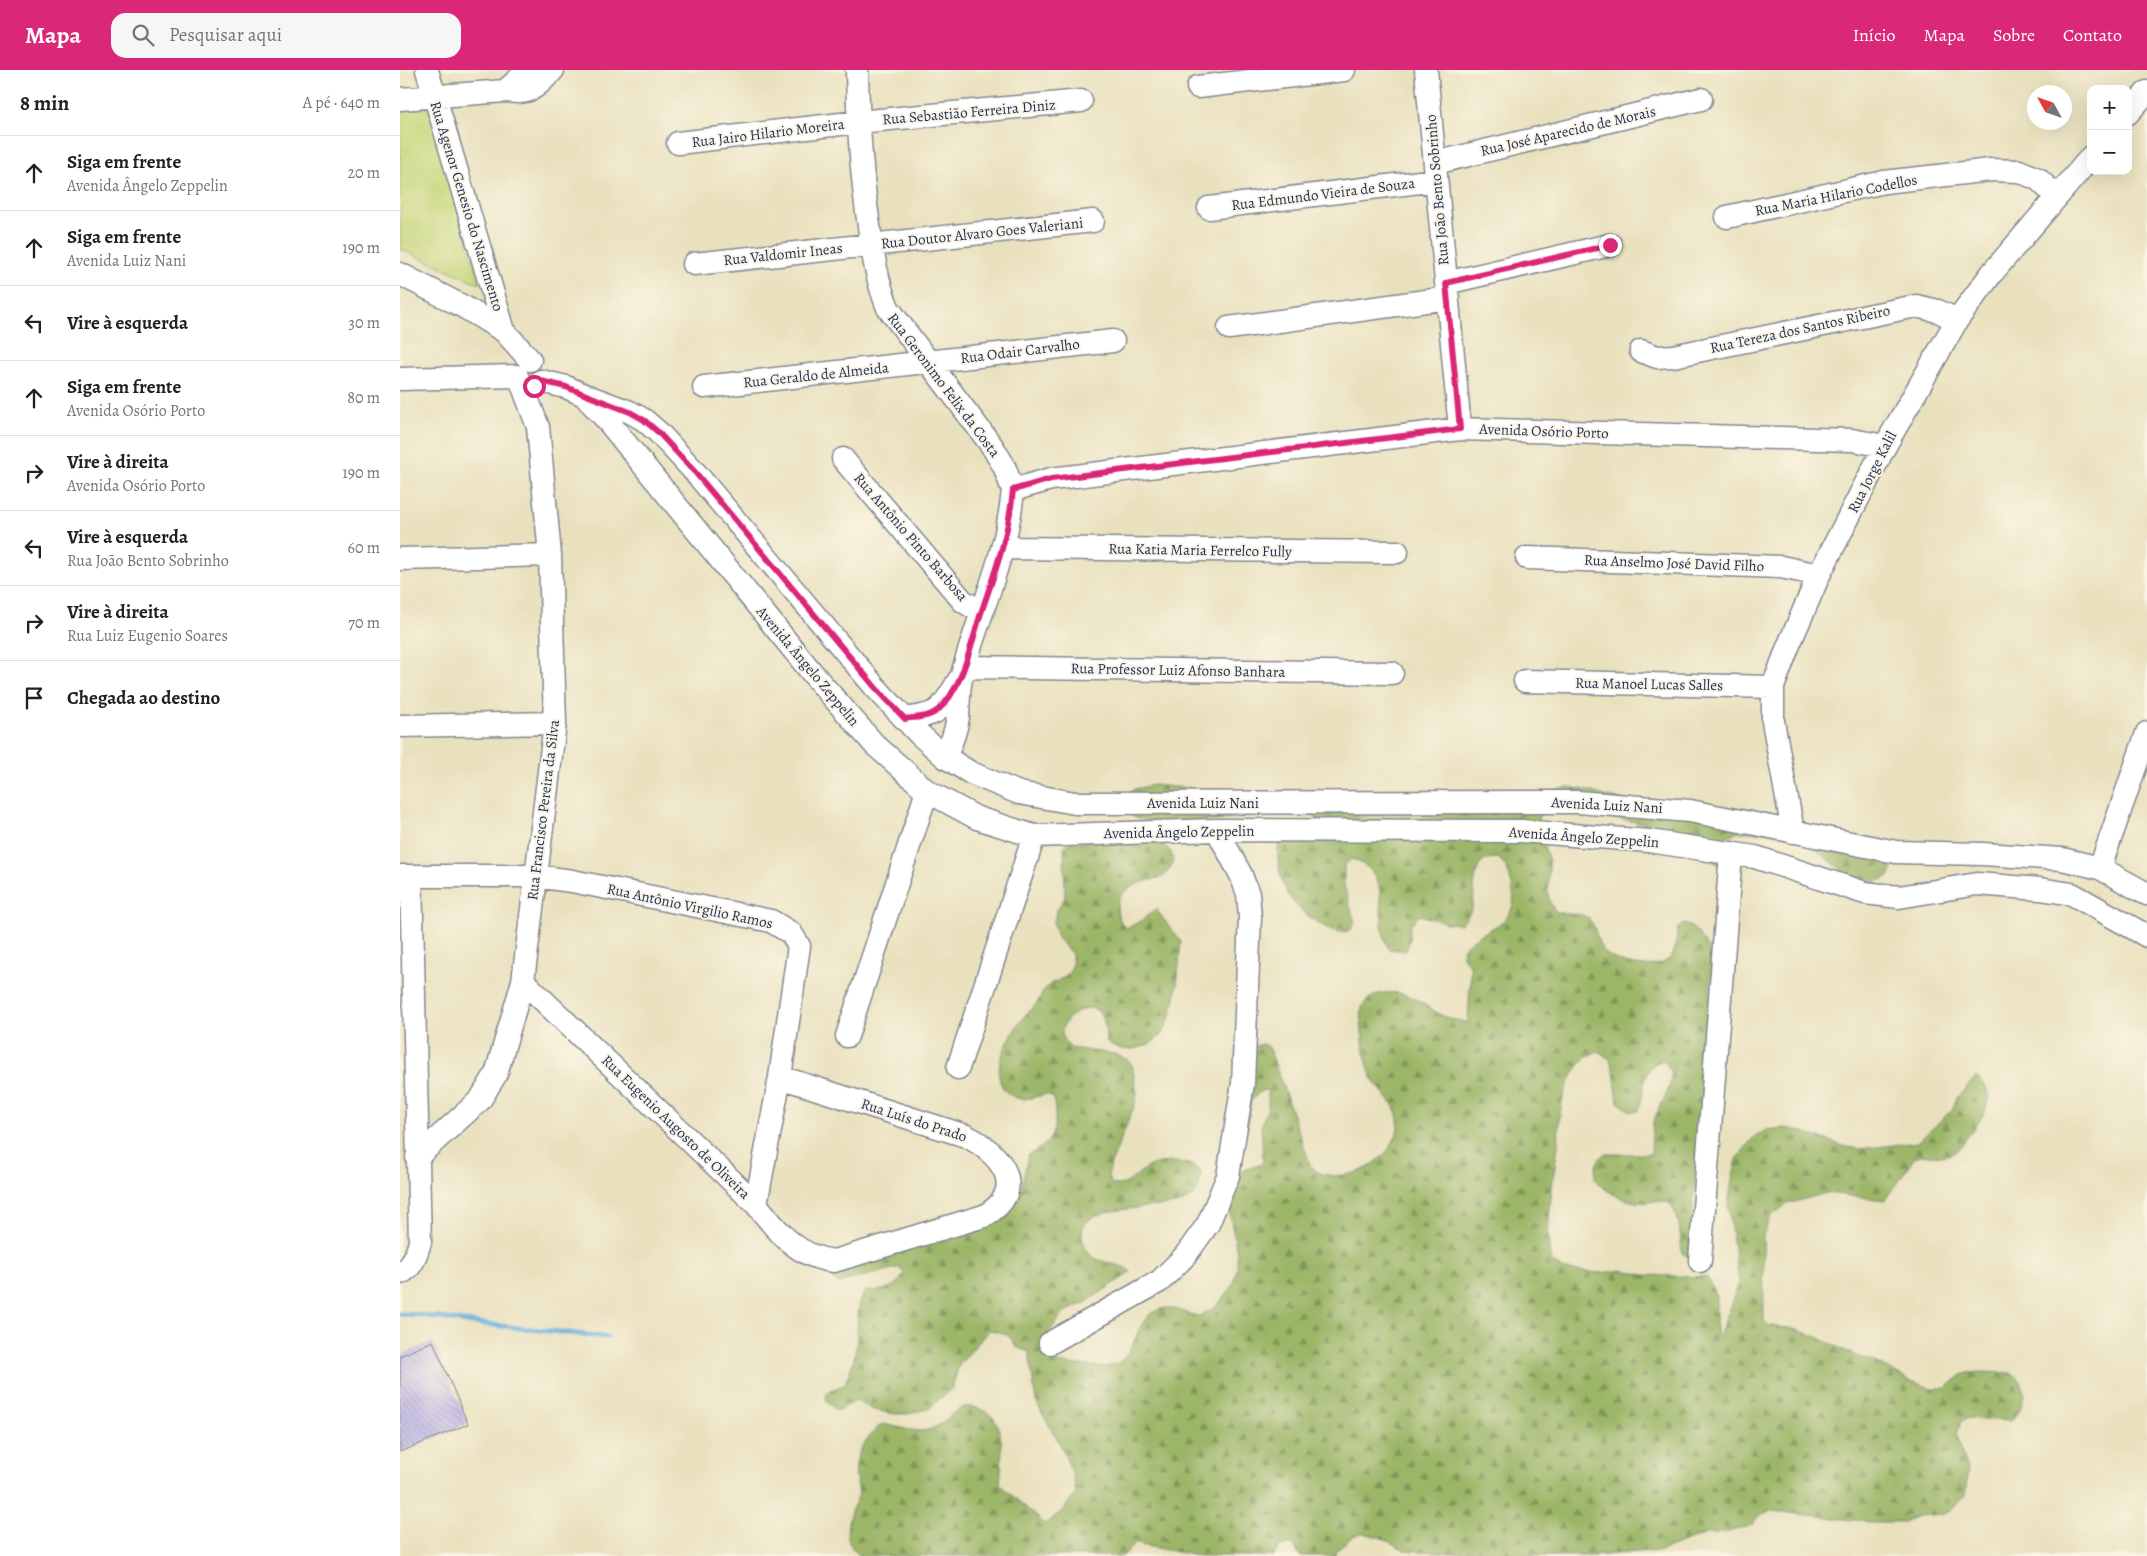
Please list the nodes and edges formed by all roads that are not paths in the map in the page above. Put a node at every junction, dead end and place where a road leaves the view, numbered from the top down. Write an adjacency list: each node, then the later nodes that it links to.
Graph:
1 (427, 70): 10 (street, Rua Agenor Genesio do Nascimento)
2 (529, 70): 8 (street)
3 (553, 70): 8 (street)
4 (857, 70): 15 (street, Rua Geronimo Felix da Costa)
5 (1344, 70): 7 (street)
6 (1426, 70): 18 (street, Rua João Bento Sobrinho)
7 (1198, 86)
8 (505, 91): 10 (street)
9 (2147, 92): 14 (street)
10 (435, 97): 11 (street); 30 (street, Rua Agenor Genesio do Nascimento)
11 (400, 99)
12 (1701, 99): 18 (street, Rua José Aparecido de Morais)
13 (1081, 101): 15 (street, Rua Sebastião Ferreira Diniz)
14 (2132, 109)
15 (858, 122): 16 (street, Rua Jairo Hilario Moreira); 23 (street, Rua Geronimo Felix da Costa)
16 (678, 144)
17 (2087, 162): 19 (street, Rua Jorge Kalil)
18 (1436, 171): 20 (street, Rua Edmundo Vieira de Souza); 27 (street, Rua João Bento Sobrinho)
19 (2057, 197): 21 (street, Rua Maria Hilario Codellos); 28 (street, Rua Jorge Kalil)
20 (1209, 208)
21 (1727, 217)
22 (1093, 220): 23 (street, Rua Doutor Alvaro Goes Valeriani)
23 (872, 245): 25 (street, Rua Valdomir Ineas); 33 (street, Rua Geronimo Felix da Costa)
24 (1610, 245): 27 (street)
25 (694, 264)
26 (400, 274): 30 (street)
27 (1447, 291): 29 (street); 38 (street, Rua João Bento Sobrinho)
28 (1958, 320): 32 (street, Rua Tereza dos Santos Ribeiro); 39 (street, Rua Jorge Kalil)
29 (1229, 328)
30 (507, 335): 34 (street, Rua Agenor Genesio do Nascimento)
31 (1113, 341): 33 (street, Rua Odair Carvalho)
32 (1641, 351)
33 (927, 362): 36 (street, Rua Geraldo de Almeida); 41 (street, Rua Geronimo Felix da Costa)
34 (530, 375): 35 (street); 37 (street); 44 (street, Rua Francisco Pereira da Silva)
35 (400, 379)
36 (704, 387)
37 (575, 391): 53 (street, Avenida Luiz Nani); 58 (street, Avenida Ângelo Zeppelin)
38 (1460, 429): 39 (street, Avenida Osório Porto); 41 (street, Avenida Osório Porto)
39 (1885, 446): 47 (street, Rua Jorge Kalil)
40 (842, 459): 48 (street, Rua Antônio Pinto Barbosa)
41 (1013, 490): 42 (street)
42 (1004, 548): 43 (street, Rua Katia Maria Ferrelco Fully); 48 (street)
43 (1397, 552)
44 (550, 556): 46 (street); 54 (street, Rua Francisco Pereira da Silva)
45 (1527, 558): 47 (street, Rua Anselmo José David Filho)
46 (400, 559)
47 (1820, 575): 52 (street, Rua Jorge Kalil)
48 (982, 612): 49 (street)
49 (962, 672): 50 (street, Rua Professor Luiz Afonso Banhara); 53 (street); 57 (street)
50 (1392, 673)
51 (1525, 681): 52 (street, Rua Manoel Lucas Salles)
52 (1772, 687): 60 (street, Rua Jorge Kalil)
53 (905, 719): 57 (street, Avenida Luiz Nani)
54 (555, 723): 55 (street); 66 (street, Rua Francisco Pereira da Silva)
55 (400, 726)
56 (2147, 733): 64 (street)
57 (945, 757): 60 (street, Avenida Luiz Nani)
58 (927, 791): 61 (street, Avenida Ângelo Zeppelin); 71 (street)
59 (1217, 830): 61 (street, Avenida Ângelo Zeppelin); 62 (street, Avenida Ângelo Zeppelin); 79 (street)
60 (1793, 832): 63 (street, Avenida Luiz Nani)
61 (1034, 836): 72 (street)
62 (1731, 853): 67 (street, Avenida Ângelo Zeppelin); 77 (street)
63 (1983, 854): 64 (street); 67 (street)
64 (2100, 868): 68 (street)
65 (405, 876): 66 (street, Rua Antônio Virgilio Ramos); 74 (street)
66 (535, 876): 70 (street, Rua Francisco Pereira da Silva); 73 (street, Rua Antônio Virgilio Ramos)
67 (1977, 884): 69 (street, Avenida Ângelo Zeppelin)
68 (2147, 894)
69 (2147, 936)
70 (523, 981): 74 (street, Rua Francisco Pereira da Silva); 75 (street, Rua Eugenio Augosto de Oliveira)
71 (847, 1036)
72 (958, 1068)
73 (780, 1077): 75 (street, Rua Antônio Virgilio Ramos); 76 (street, Rua Luís do Prado)
74 (417, 1157): 78 (street)
75 (756, 1204): 76 (street, Rua Eugenio Augosto de Oliveira)
76 (834, 1261)
77 (1700, 1261)
78 (400, 1273)
79 (1050, 1342)

